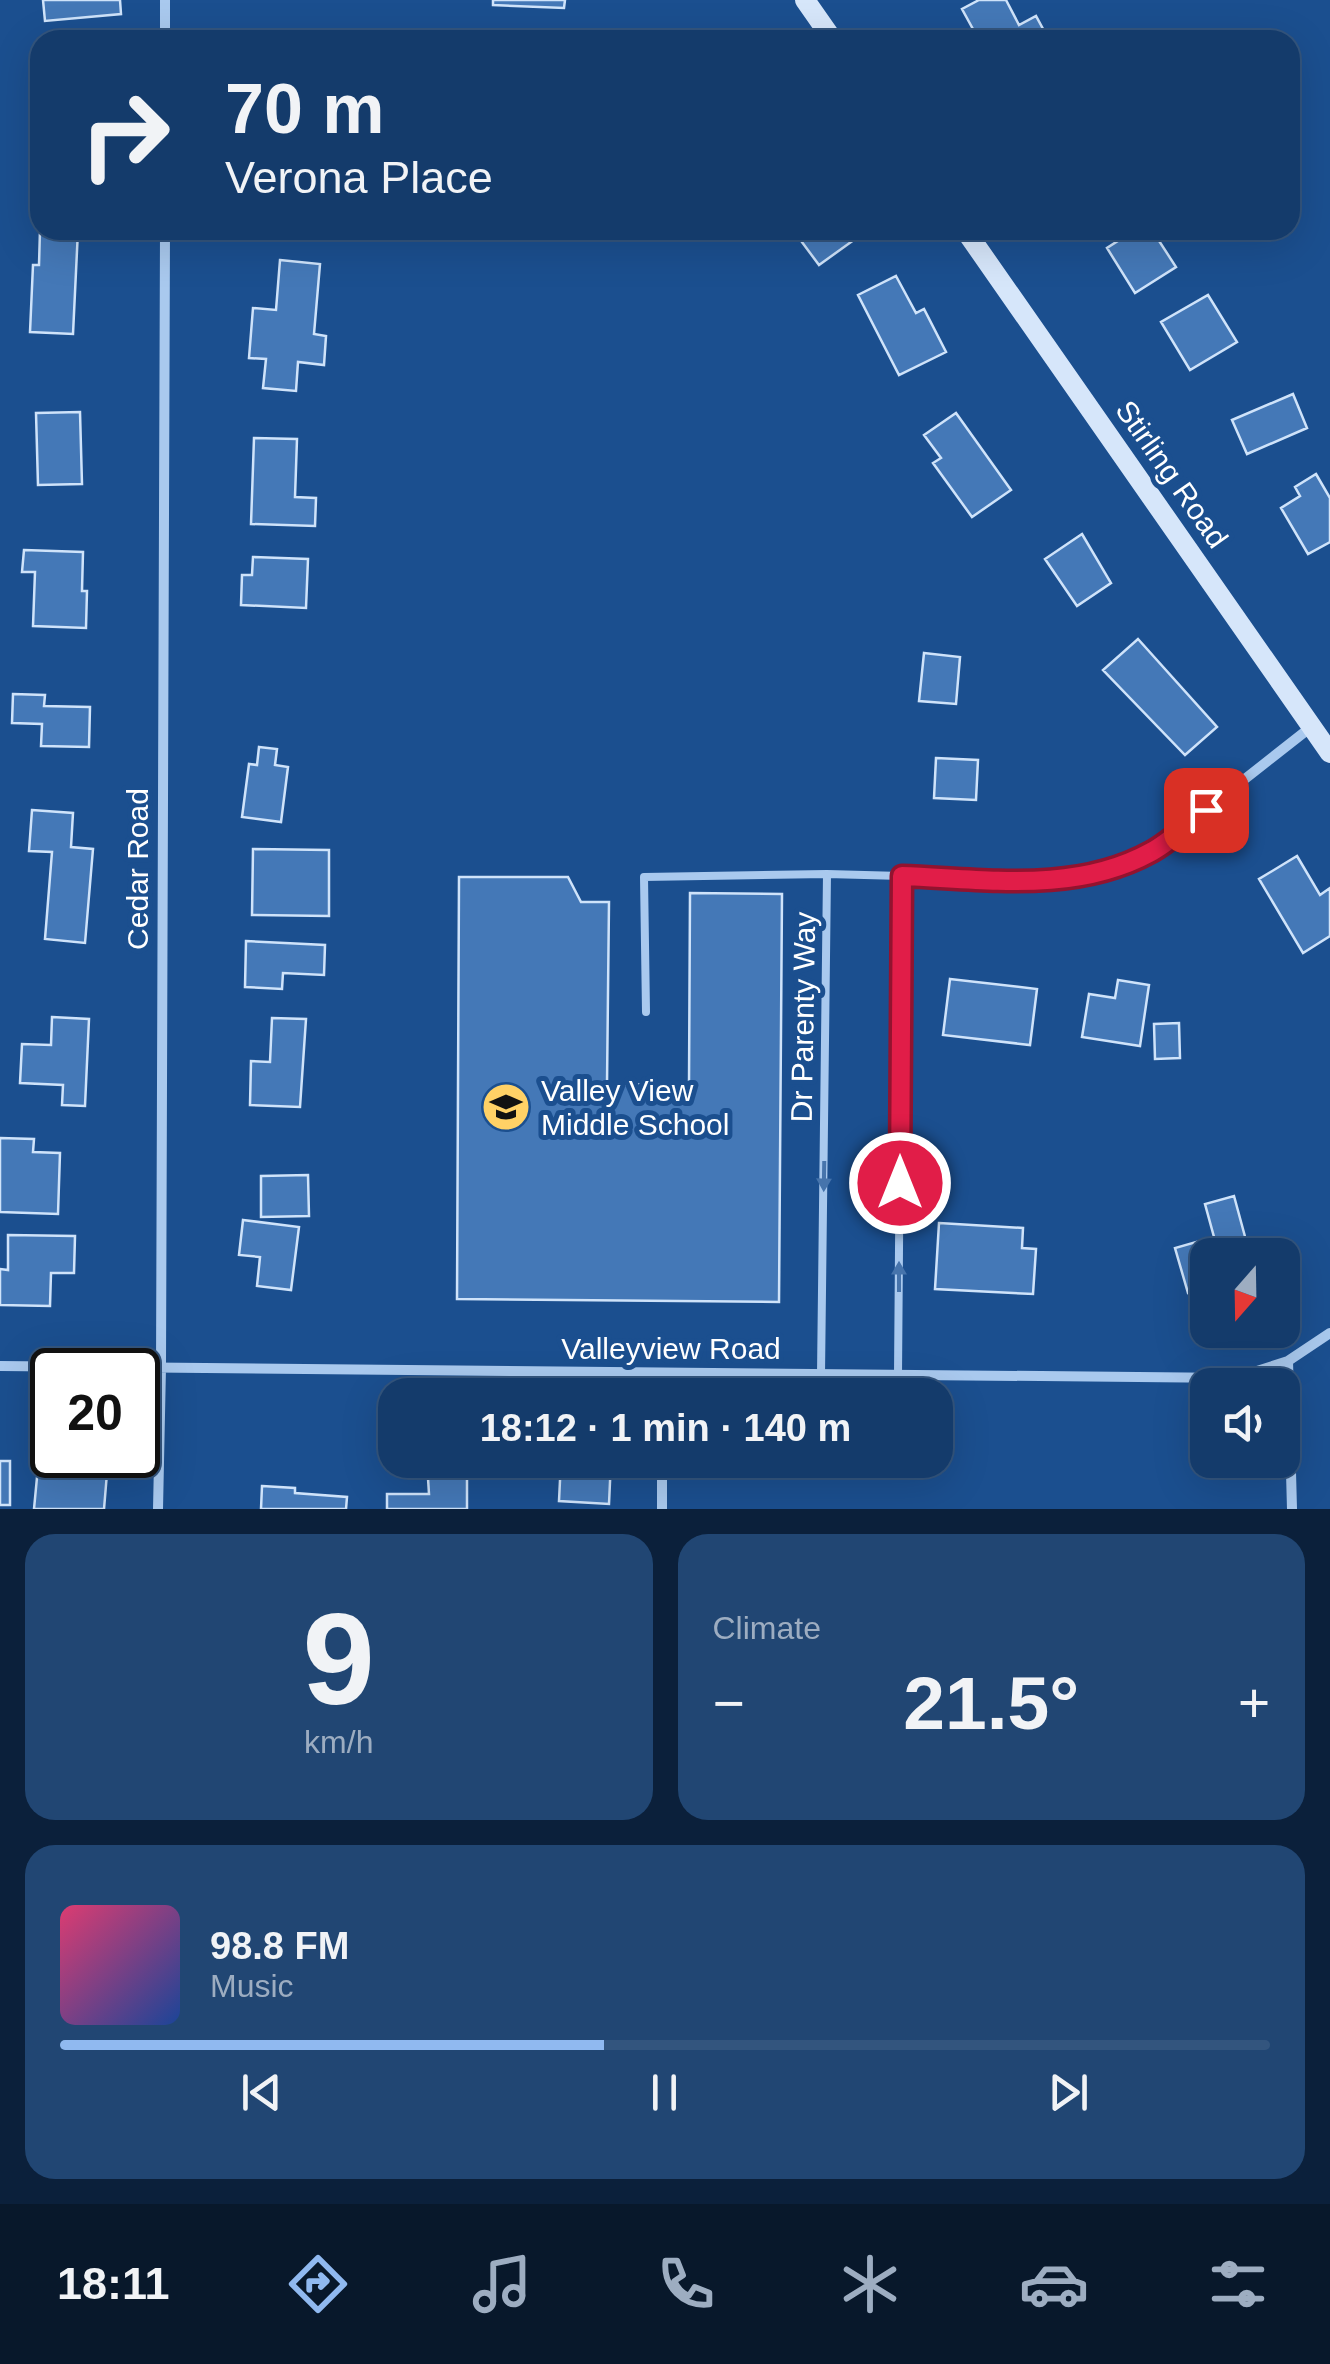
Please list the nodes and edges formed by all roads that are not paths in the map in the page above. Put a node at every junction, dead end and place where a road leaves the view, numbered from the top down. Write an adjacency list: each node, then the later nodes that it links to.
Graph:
1 (165, 0): 3 (street)
2 (805, 0): 4 (street)
3 (165, 30)
4 (825, 30)
5 (164, 240): 15 (street, Cedar Road)
6 (972, 240): 7 (street, Stirling Road)
7 (1312, 726): 8 (street, Stirling Road); 10 (street)
8 (1330, 752)
9 (827, 874): 10 (lane, Dr Parenty Way); 11 (lane); 17 (lane, Dr Parenty Way, one-way to 17)
10 (902, 876): 18 (lane, one-way to 10)
11 (646, 1012)
12 (1330, 1333): 13 (street, Valleyview Road)
13 (1288, 1361): 18 (street, Valleyview Road); 23 (street)
14 (0, 1366): 15 (street, Valleyview Road)
15 (161, 1368): 16 (street, Valleyview Road); 21 (street, Cedar Road)
16 (663, 1373): 17 (street, Valleyview Road); 19 (street)
17 (822, 1374): 18 (street, Valleyview Road)
18 (898, 1375)
19 (663, 1378)
20 (662, 1478): 22 (street)
21 (158, 1509)
22 (662, 1509)
23 (1292, 1509)

